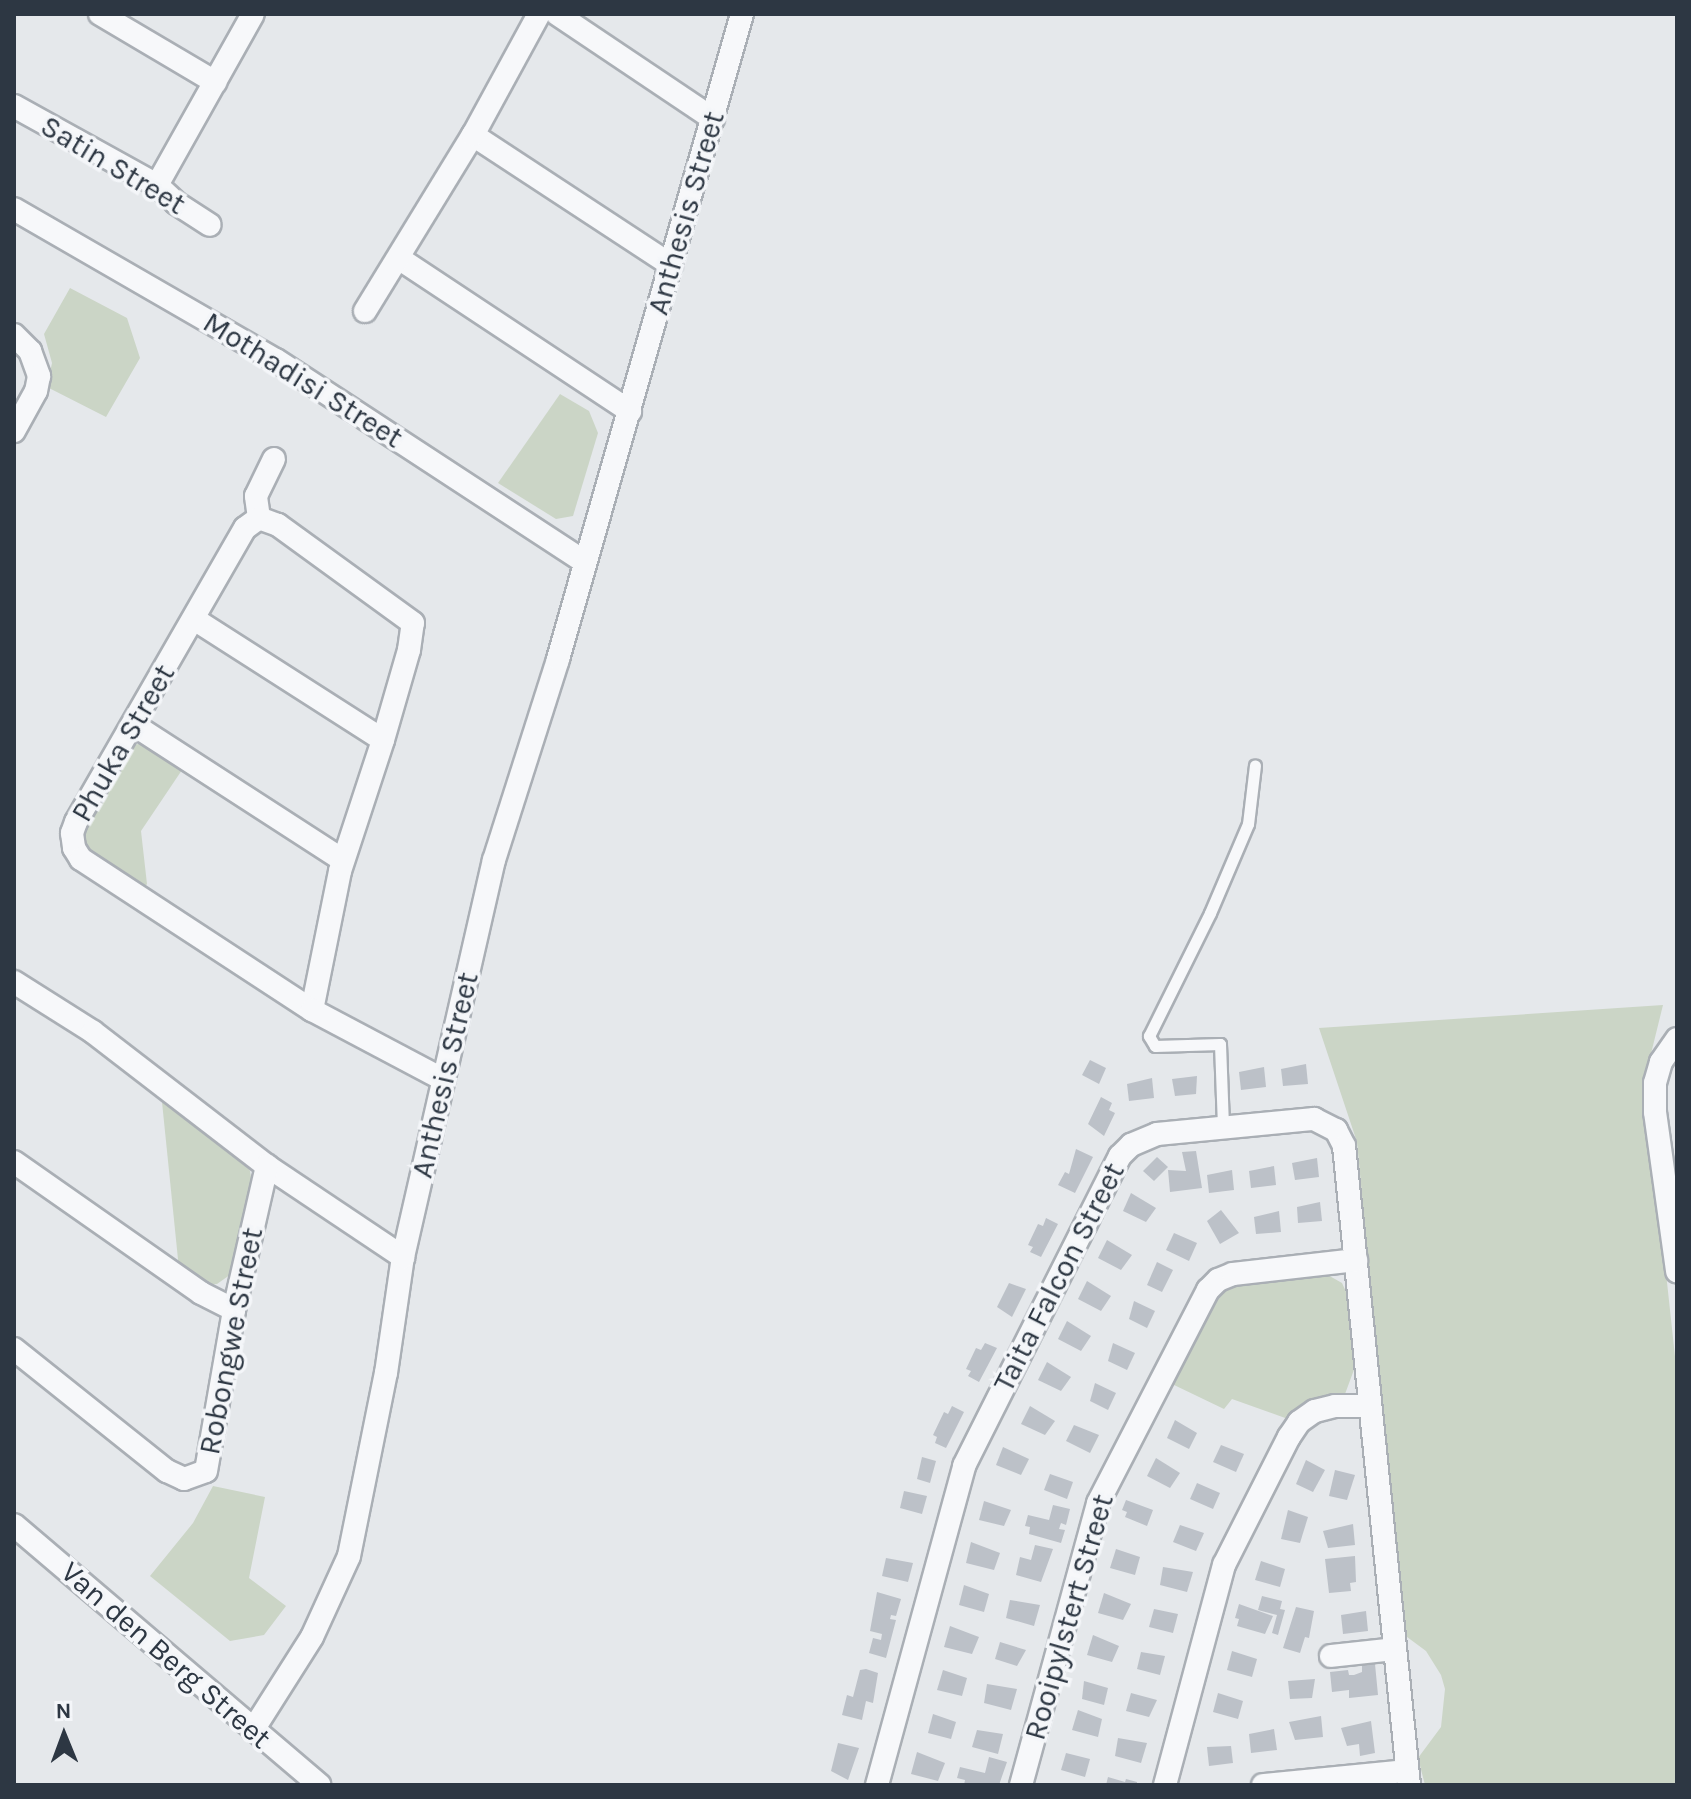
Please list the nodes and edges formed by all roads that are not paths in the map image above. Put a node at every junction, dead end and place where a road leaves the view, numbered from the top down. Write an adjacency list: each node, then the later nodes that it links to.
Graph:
1 (100, 14): 6 (street)
2 (253, 14): 6 (street)
3 (539, 14): 9 (street)
4 (557, 14): 8 (street)
5 (742, 14): 8 (street, Anthesis Street)
6 (215, 82): 10 (street)
7 (14, 106): 10 (street, Satin Street)
8 (713, 119): 14 (street, Anthesis Street)
9 (473, 135): 13 (street); 14 (street)
10 (157, 185): 12 (street, Satin Street)
11 (14, 209): 21 (street, Mothadisi Street)
12 (210, 225)
13 (400, 259): 15 (street); 17 (street)
14 (671, 265): 17 (street, Anthesis Street)
15 (365, 311)
16 (14, 335): 18 (street)
17 (630, 411): 21 (street, Anthesis Street)
18 (14, 431)
19 (274, 459): 20 (street)
20 (259, 518): 22 (street, Phuka Street); 24 (street)
21 (585, 562): 30 (street, Anthesis Street)
22 (194, 619): 23 (street, Phuka Street); 24 (street)
23 (134, 725): 26 (street); 28 (street, Phuka Street)
24 (383, 740): 26 (street)
25 (1255, 765): 31 (lane)
26 (343, 860): 28 (street)
27 (14, 982): 33 (street)
28 (312, 1010): 30 (street, Phuka Street)
29 (1677, 1039): 34 (street)
30 (444, 1080): 35 (street, Anthesis Street)
31 (1223, 1126): 36 (street, Taita Falcon Street); 47 (street, Taita Falcon Street)
32 (14, 1162): 38 (street)
33 (267, 1166): 35 (street); 38 (street, Robongwe Street)
34 (1673, 1212): 37 (street)
35 (403, 1257): 44 (street, Anthesis Street)
36 (1356, 1260): 40 (street, Taita Falcon Street); 48 (street, Rooipylstert Street)
37 (1677, 1271)
38 (234, 1310): 39 (street, Robongwe Street)
39 (14, 1349)
40 (1370, 1406): 42 (street, Taita Falcon Street); 49 (street)
41 (14, 1525): 44 (street, Van den Berg Street)
42 (1395, 1649): 43 (street); 45 (street, Taita Falcon Street)
43 (1331, 1656)
44 (253, 1730): 46 (street, Van den Berg Street)
45 (1408, 1778): 50 (street)
46 (319, 1785)
47 (877, 1785)
48 (1021, 1785)
49 (1165, 1785)
50 (1263, 1785)

